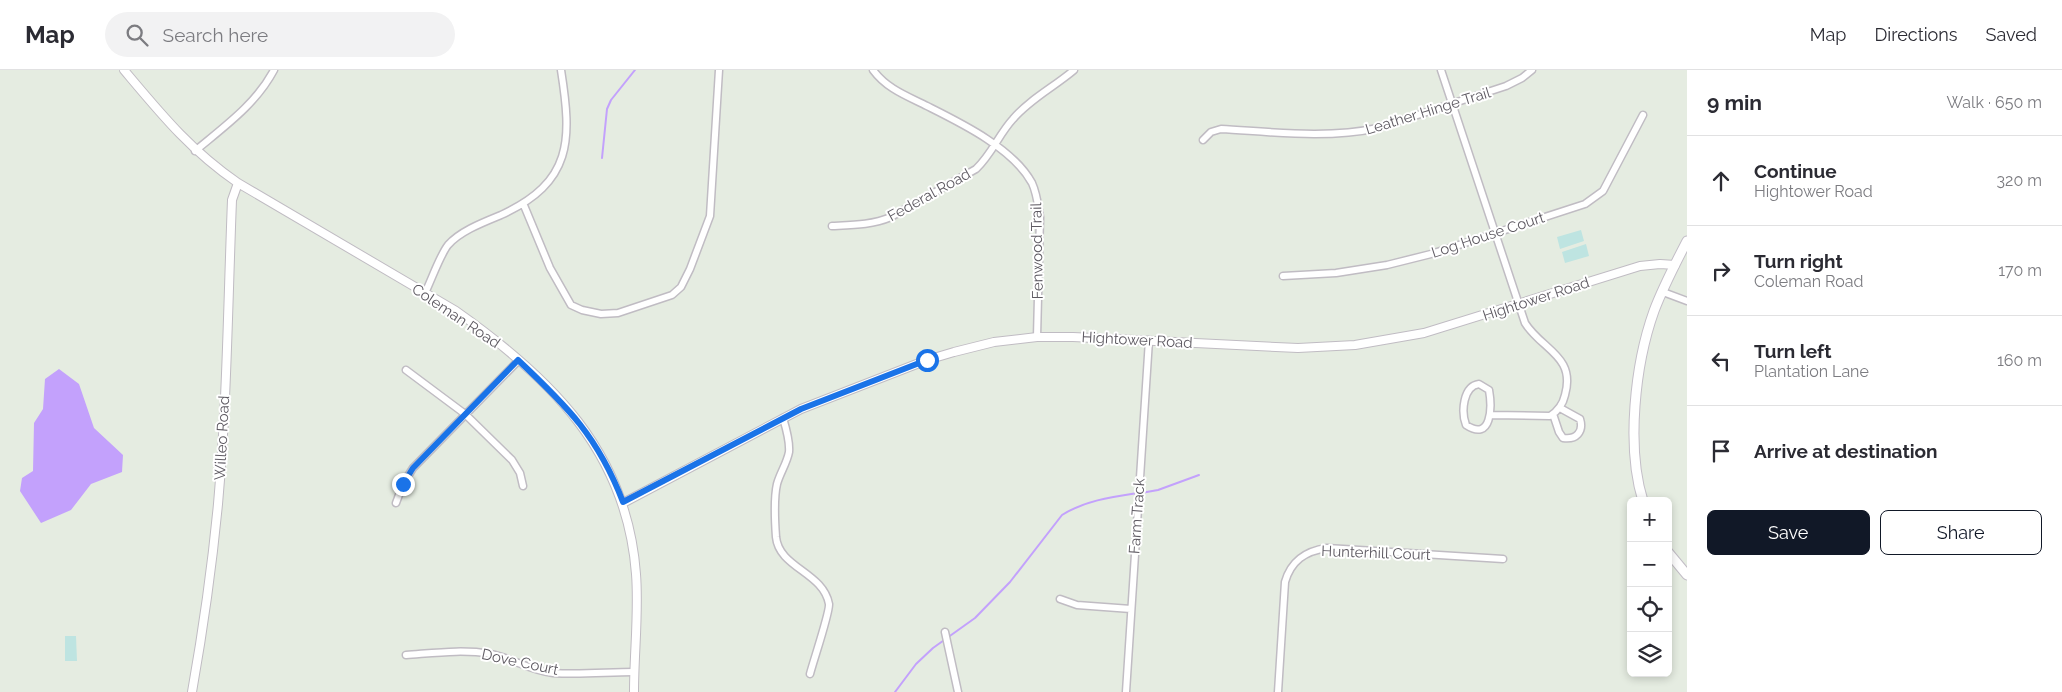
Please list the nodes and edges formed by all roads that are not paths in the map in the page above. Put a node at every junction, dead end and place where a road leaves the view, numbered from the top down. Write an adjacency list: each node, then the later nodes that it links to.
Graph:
1 (124, 70): 13 (street, Coleman Road)
2 (274, 70): 13 (street)
3 (561, 70): 15 (street)
4 (719, 70): 15 (street)
5 (873, 70): 12 (street, Fenwood Trail)
6 (1074, 70): 12 (street, Federal Road)
7 (1441, 70): 9 (street)
8 (1532, 70): 9 (street, Leather Hinge Trail)
9 (1452, 104): 11 (street, Leather Hinge Trail); 17 (street)
10 (1643, 114): 17 (street, Log House Court)
11 (1202, 140)
12 (994, 146): 16 (street, Federal Road); 25 (street, Fenwood Trail)
13 (195, 151): 14 (street, Coleman Road)
14 (238, 183): 22 (street, Coleman Road); 47 (street, Willeo Road)
15 (523, 203): 22 (street)
16 (832, 226)
17 (1495, 234): 20 (street, Log House Court); 24 (street)
18 (1687, 242): 19 (main road)
19 (1675, 265): 21 (main road); 24 (street, Hightower Road)
20 (1282, 276)
21 (1663, 292): 23 (street); 35 (main road)
22 (425, 294): 27 (street, Coleman Road)
23 (1687, 301)
24 (1518, 304): 26 (street, Hightower Road); 29 (street)
25 (1036, 337): 26 (street, Hightower Road); 33 (street, Hightower Road)
26 (1149, 340): 42 (street, Farm Track)
27 (518, 360): 30 (street); 36 (street, Coleman Road)
28 (406, 370): 30 (street)
29 (1560, 408): 31 (street); 31 (street)
30 (465, 414): 34 (street); 37 (street)
31 (1553, 414): 32 (street)
32 (1490, 415): 32 (street)
33 (783, 418): 36 (street, Hightower Road); 46 (street)
34 (523, 486)
35 (1642, 497)
36 (623, 502): 45 (street, Coleman Road)
37 (396, 503)
38 (1672, 557): 40 (main road)
39 (1504, 559): 51 (street, Hunterhill Court)
40 (1687, 575)
41 (1060, 599): 42 (street)
42 (1131, 609): 50 (street, Farm Track)
43 (945, 632): 49 (street)
44 (406, 655): 45 (street, Dove Court)
45 (634, 672): 48 (street, Coleman Road)
46 (810, 674)
47 (192, 692)
48 (634, 692)
49 (958, 692)
50 (1126, 692)
51 (1278, 692)

